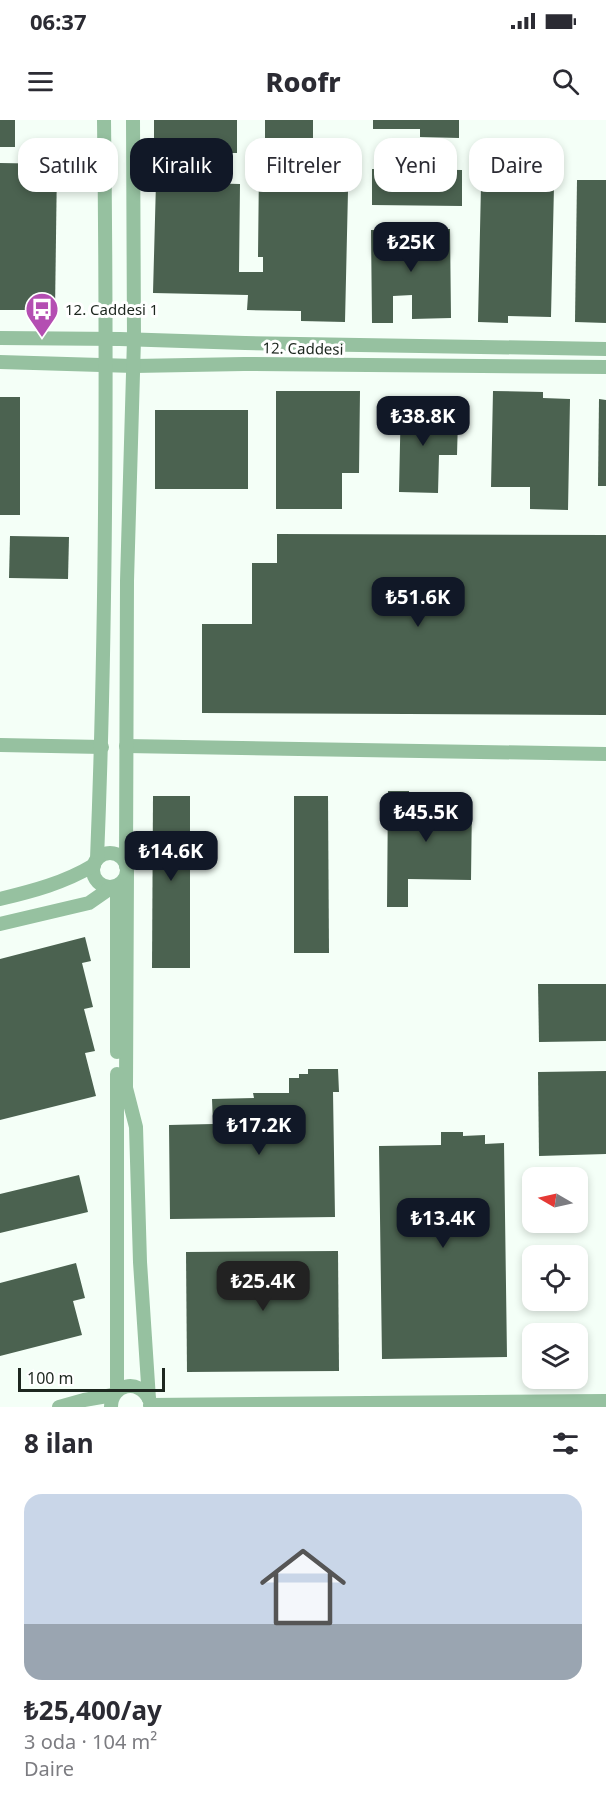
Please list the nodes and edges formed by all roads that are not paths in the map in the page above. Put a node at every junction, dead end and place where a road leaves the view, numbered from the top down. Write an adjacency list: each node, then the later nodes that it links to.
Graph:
1 (105, 120): 4 (street)
2 (133, 120): 5 (street)
3 (0, 338): 4 (street, 12. Caddesi)
4 (106, 338): 5 (street, 12. Caddesi); 8 (street)
5 (134, 339): 6 (street, 12. Caddesi); 9 (street)
6 (606, 349)
7 (0, 362): 8 (street, 12. Caddesi)
8 (106, 366): 9 (street, 12. Caddesi); 13 (street)
9 (134, 366): 10 (street, 12. Caddesi); 12 (street)
10 (606, 367)
11 (0, 746): 13 (street)
12 (126, 746): 14 (street); 16 (street)
13 (102, 747): 15 (street)
14 (606, 754)
15 (95, 862): 16 (street); 17 (street); 18 (street)
16 (127, 868): 17 (street); 22 (street)
17 (114, 887): 19 (street); 20 (street)
18 (0, 899)
19 (0, 924)
20 (114, 1397): 22 (street); 24 (street)
21 (606, 1401): 23 (street)
22 (149, 1404): 23 (street)
23 (436, 1405)
24 (59, 1407)

